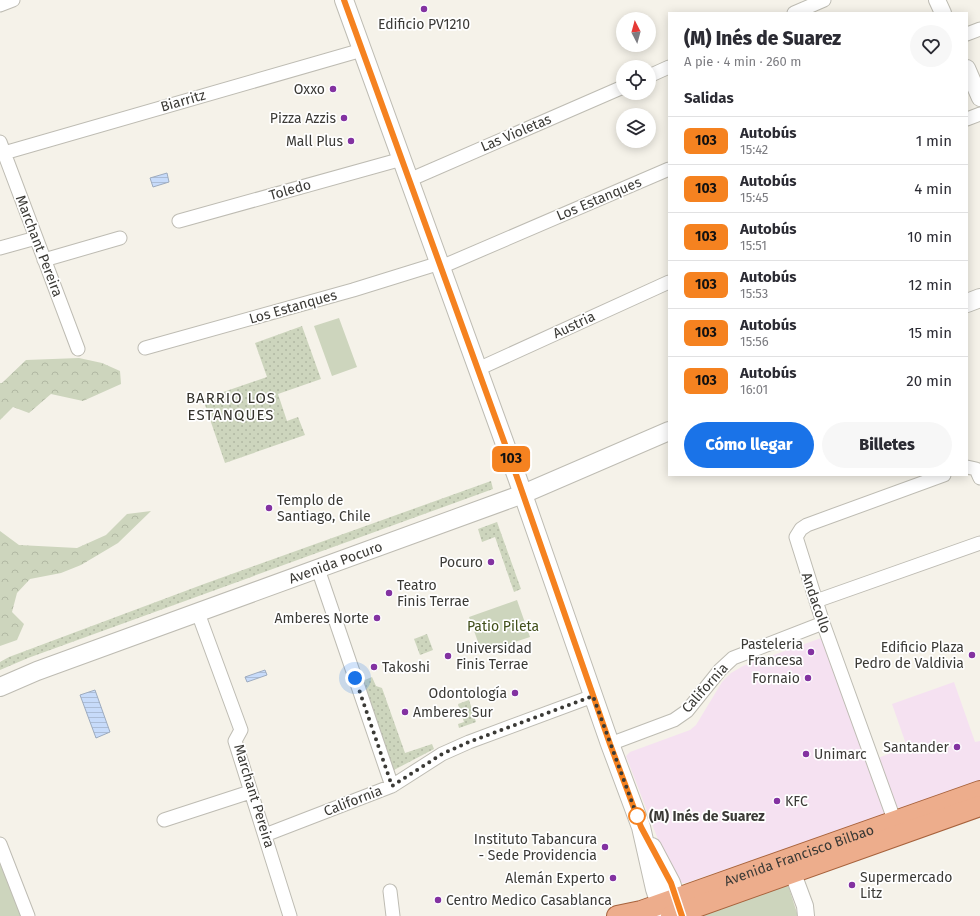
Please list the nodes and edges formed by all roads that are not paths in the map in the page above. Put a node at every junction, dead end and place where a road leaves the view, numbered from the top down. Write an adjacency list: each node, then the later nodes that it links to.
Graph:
1 (13, 0): 5 (street)
2 (344, 0): 10 (main road)
3 (824, 0): 6 (street)
4 (937, 0): 7 (street)
5 (0, 5)
6 (796, 12)
7 (943, 12)
8 (980, 29): 9 (street)
9 (968, 34)
10 (362, 50): 18 (street, Biarritz); 19 (main road)
11 (668, 67): 13 (street)
12 (968, 70): 15 (street)
13 (656, 73)
14 (616, 90): 21 (street, Las Violetas)
15 (980, 98)
16 (980, 114): 17 (street)
17 (968, 119)
18 (2, 148): 23 (street, Marchant Pereira)
19 (402, 159): 21 (main road); 22 (street, Toledo)
20 (668, 169): 27 (street, Los Estanques)
21 (409, 180): 27 (main road)
22 (179, 222)
23 (36, 238): 25 (street); 26 (street, Marchant Pereira)
24 (120, 238): 26 (street)
25 (0, 248)
26 (44, 260): 32 (street, Marchant Pereira)
27 (440, 265): 31 (street, Los Estanques); 33 (main road)
28 (668, 282): 33 (street, Austria)
29 (980, 298): 30 (main road)
30 (968, 303)
31 (145, 348)
32 (78, 349)
33 (478, 369): 38 (main road)
34 (668, 431): 38 (main road, Avenida Pocuro)
35 (968, 467): 37 (street)
36 (941, 476): 41 (street, Andacollo)
37 (980, 478)
38 (523, 494): 40 (main road, Avenida Pocuro); 45 (main road)
39 (980, 543): 41 (street)
40 (318, 569): 42 (main road, Avenida Pocuro); 47 (street)
41 (816, 601): 43 (street, Andacollo)
42 (198, 613): 44 (main road, Avenida Pocuro); 49 (street, Marchant Pereira)
43 (823, 623): 46 (street, California); 52 (street, Andacollo)
44 (0, 687)
45 (593, 696): 46 (main road); 47 (street, California)
46 (610, 744): 57 (main road)
47 (392, 786): 53 (street, California)
48 (980, 791): 52 (main road, Avenida Francisco Bilbao)
49 (250, 792): 51 (street); 53 (street, Marchant Pereira)
50 (980, 806): 55 (main road, Avenida Francisco Bilbao)
51 (164, 820)
52 (896, 822): 55 (main road, Avenida Francisco Bilbao)
53 (265, 835): 58 (street, Marchant Pereira)
54 (0, 844): 59 (street)
55 (790, 867): 57 (main road, Avenida Francisco Bilbao); 62 (street)
56 (390, 891): 60 (street)
57 (672, 910): 61 (main road, Avenida Francisco Bilbao)
58 (290, 915)
59 (28, 916)
60 (393, 916)
61 (617, 916)
62 (806, 916)

